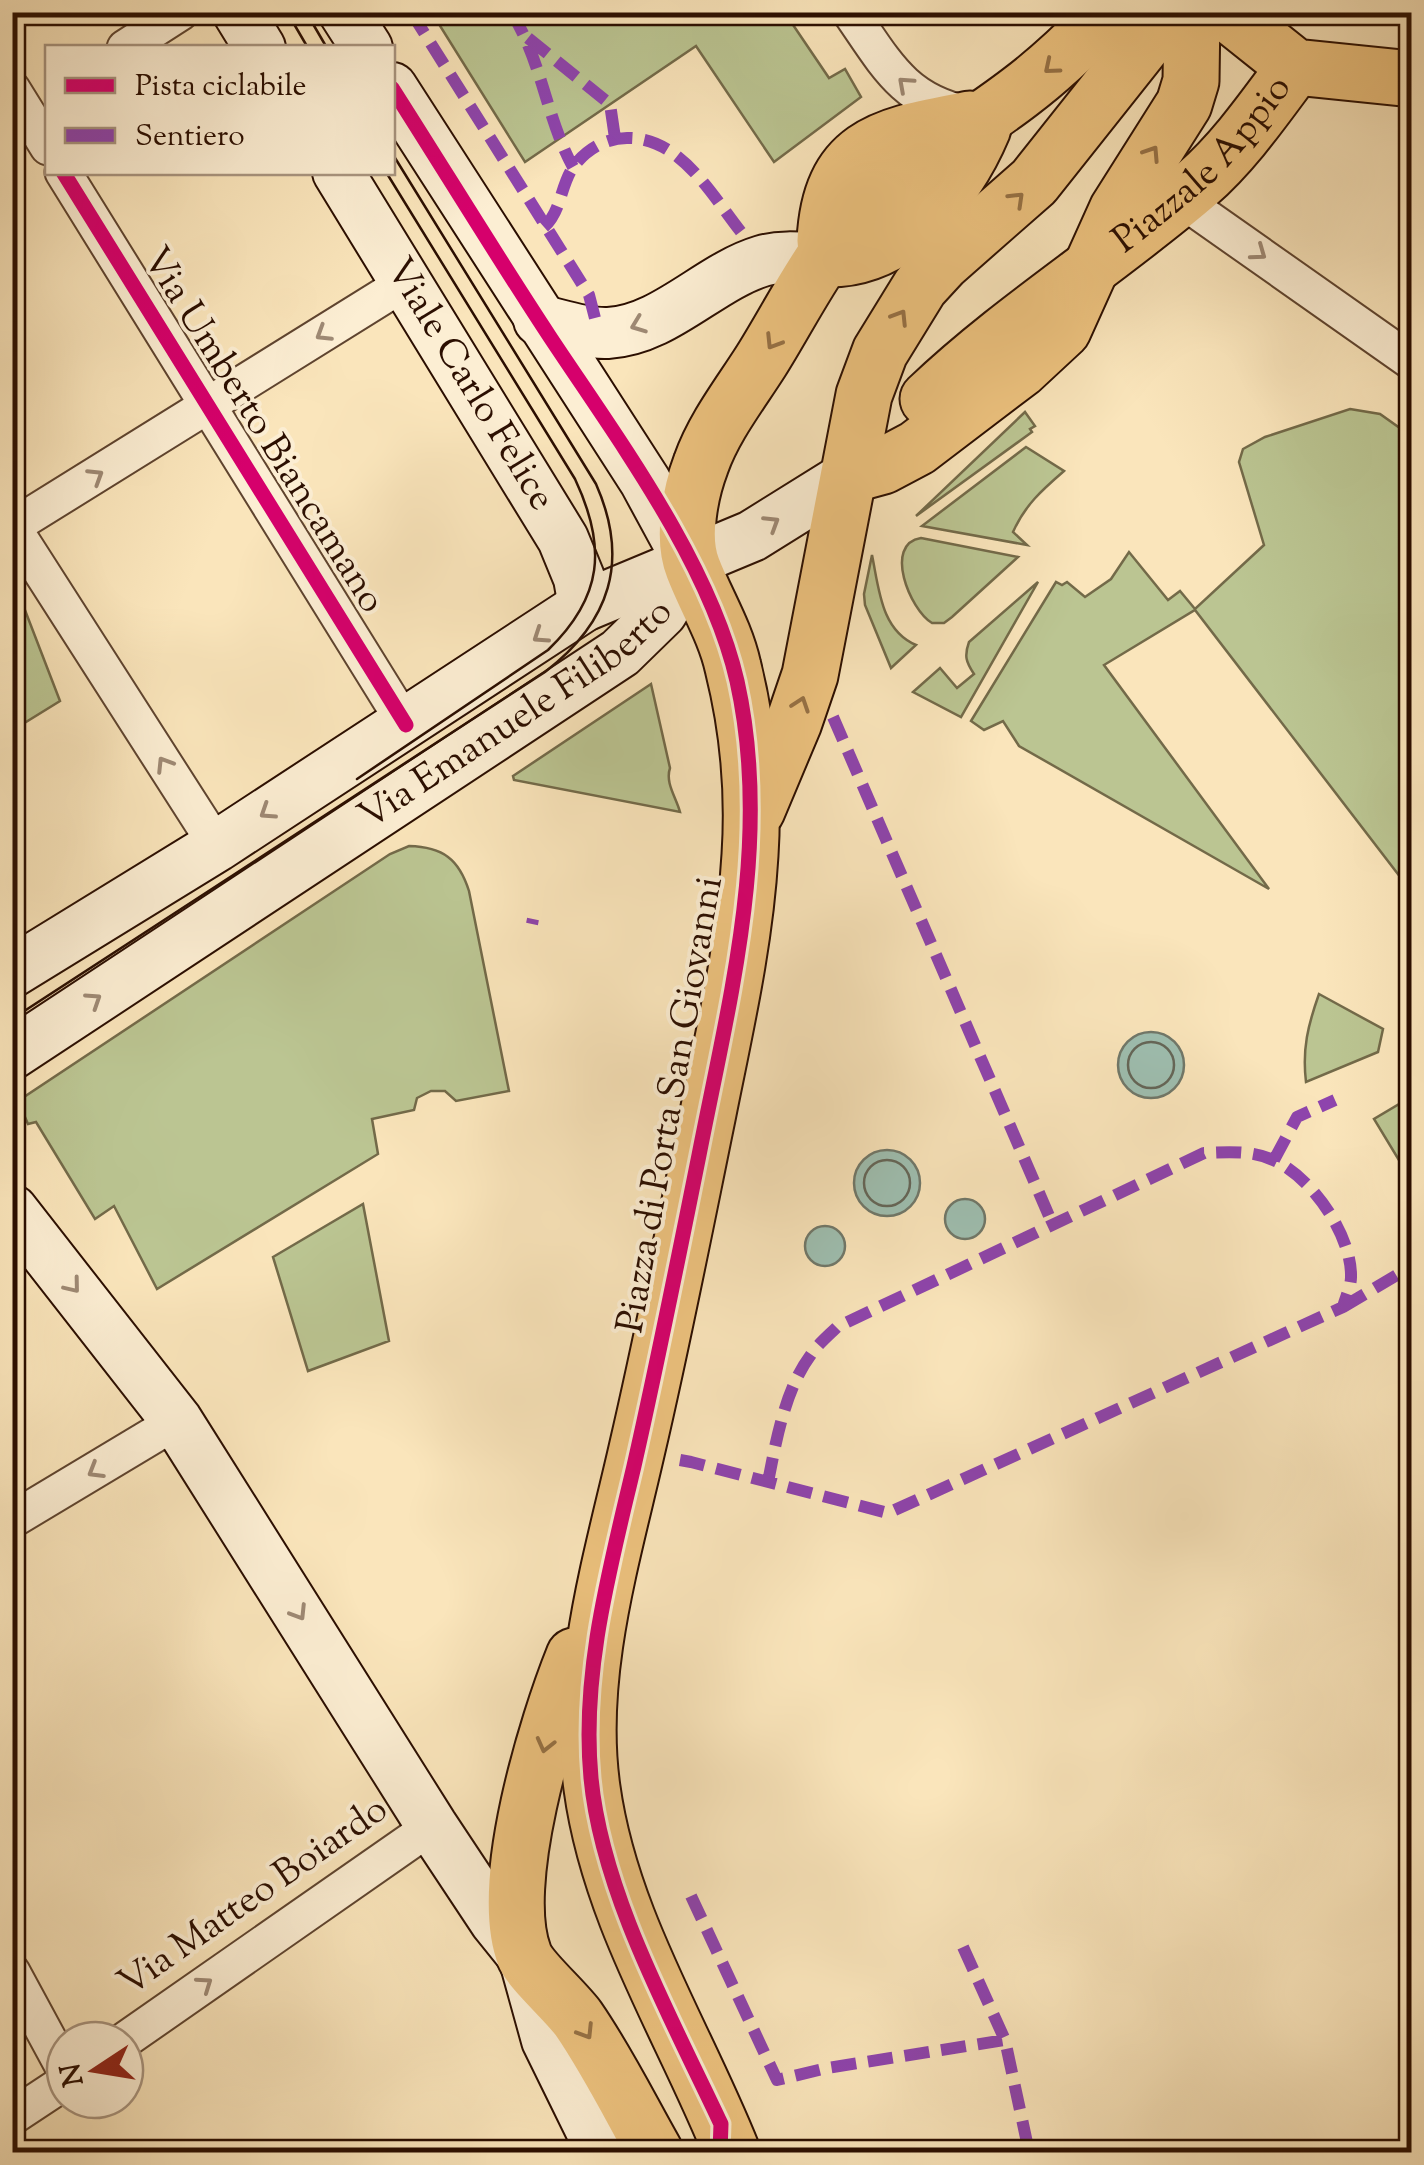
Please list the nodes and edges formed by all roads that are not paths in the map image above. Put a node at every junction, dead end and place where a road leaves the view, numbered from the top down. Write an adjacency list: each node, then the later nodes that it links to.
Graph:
1 (181, 12): 7 (street)
2 (238, 12): 8 (main road)
3 (344, 12): 9 (main road)
4 (850, 12): 14 (street, one-way to 4)
5 (1108, 12): 14 (main road, one-way to 14)
6 (1208, 19): 10 (main road, Piazzale Appio); 20 (main road, Piazzale Appio, one-way to 6); 25 (main road, Piazza di Porta San Giovanni, one-way to 6)
7 (129, 45)
8 (258, 45)
9 (365, 45)
10 (1295, 67): 11 (main road); 18 (main road, Piazzale Appio)
11 (1412, 79)
12 (395, 93): 22 (main road)
13 (24, 103): 15 (street)
14 (988, 116): 19 (main road, Piazza di Porta San Giovanni); 19 (main road); 19 (main road)
15 (45, 142)
16 (65, 175): 24 (street, Via Umberto Biancamano)
17 (340, 175): 21 (main road, Viale Carlo Felice)
18 (1179, 198): 20 (main road, Piazzale Appio); 23 (street, one-way to 23)
19 (824, 260): 22 (main road, one-way to 22); 27 (main road, Piazza di Porta San Giovanni, one-way to 27)
20 (1090, 266): 25 (main road, Piazzale Appio); 25 (main road)
21 (406, 282): 24 (street, one-way to 24); 28 (main road, Viale Carlo Felice)
22 (539, 320): 27 (main road, Piazza di Porta San Giovanni)
23 (1412, 362)
24 (208, 407): 26 (street, one-way to 24); 29 (street, Via Umberto Biancamano)
25 (850, 475): 27 (main road, one-way to 25); 30 (main road, Piazza di Porta San Giovanni, one-way to 25)
26 (13, 526): 31 (street, one-way to 26)
27 (690, 564): 28 (main road, Via Emanuele Filiberto); 30 (main road, Piazza di Porta San Giovanni); 33 (main road, Via Emanuele Filiberto, one-way to 27)
28 (584, 606): 29 (main road, Via Emanuele Filiberto, one-way to 29)
29 (406, 724): 31 (main road, Via Emanuele Filiberto, one-way to 31)
30 (750, 826): 37 (main road, Piazza di Porta San Giovanni)
31 (216, 846): 32 (main road, Via Emanuele Filiberto)
32 (12, 972)
33 (12, 1054)
34 (12, 1210): 35 (main road, one-way to 35)
35 (177, 1421): 36 (street, one-way to 36); 38 (main road, one-way to 38)
36 (12, 1520)
37 (606, 1590): 39 (main road, one-way to 39); 45 (main road)
38 (432, 1826): 39 (main road); 41 (street, Via Matteo Boiardo, one-way to 38)
39 (524, 1957): 46 (main road); 47 (main road, one-way to 47)
40 (12, 1972): 42 (street)
41 (145, 2026)
42 (45, 2033)
43 (45, 2096): 44 (street)
44 (12, 2118)
45 (724, 2143)
46 (602, 2152)
47 (655, 2152)

